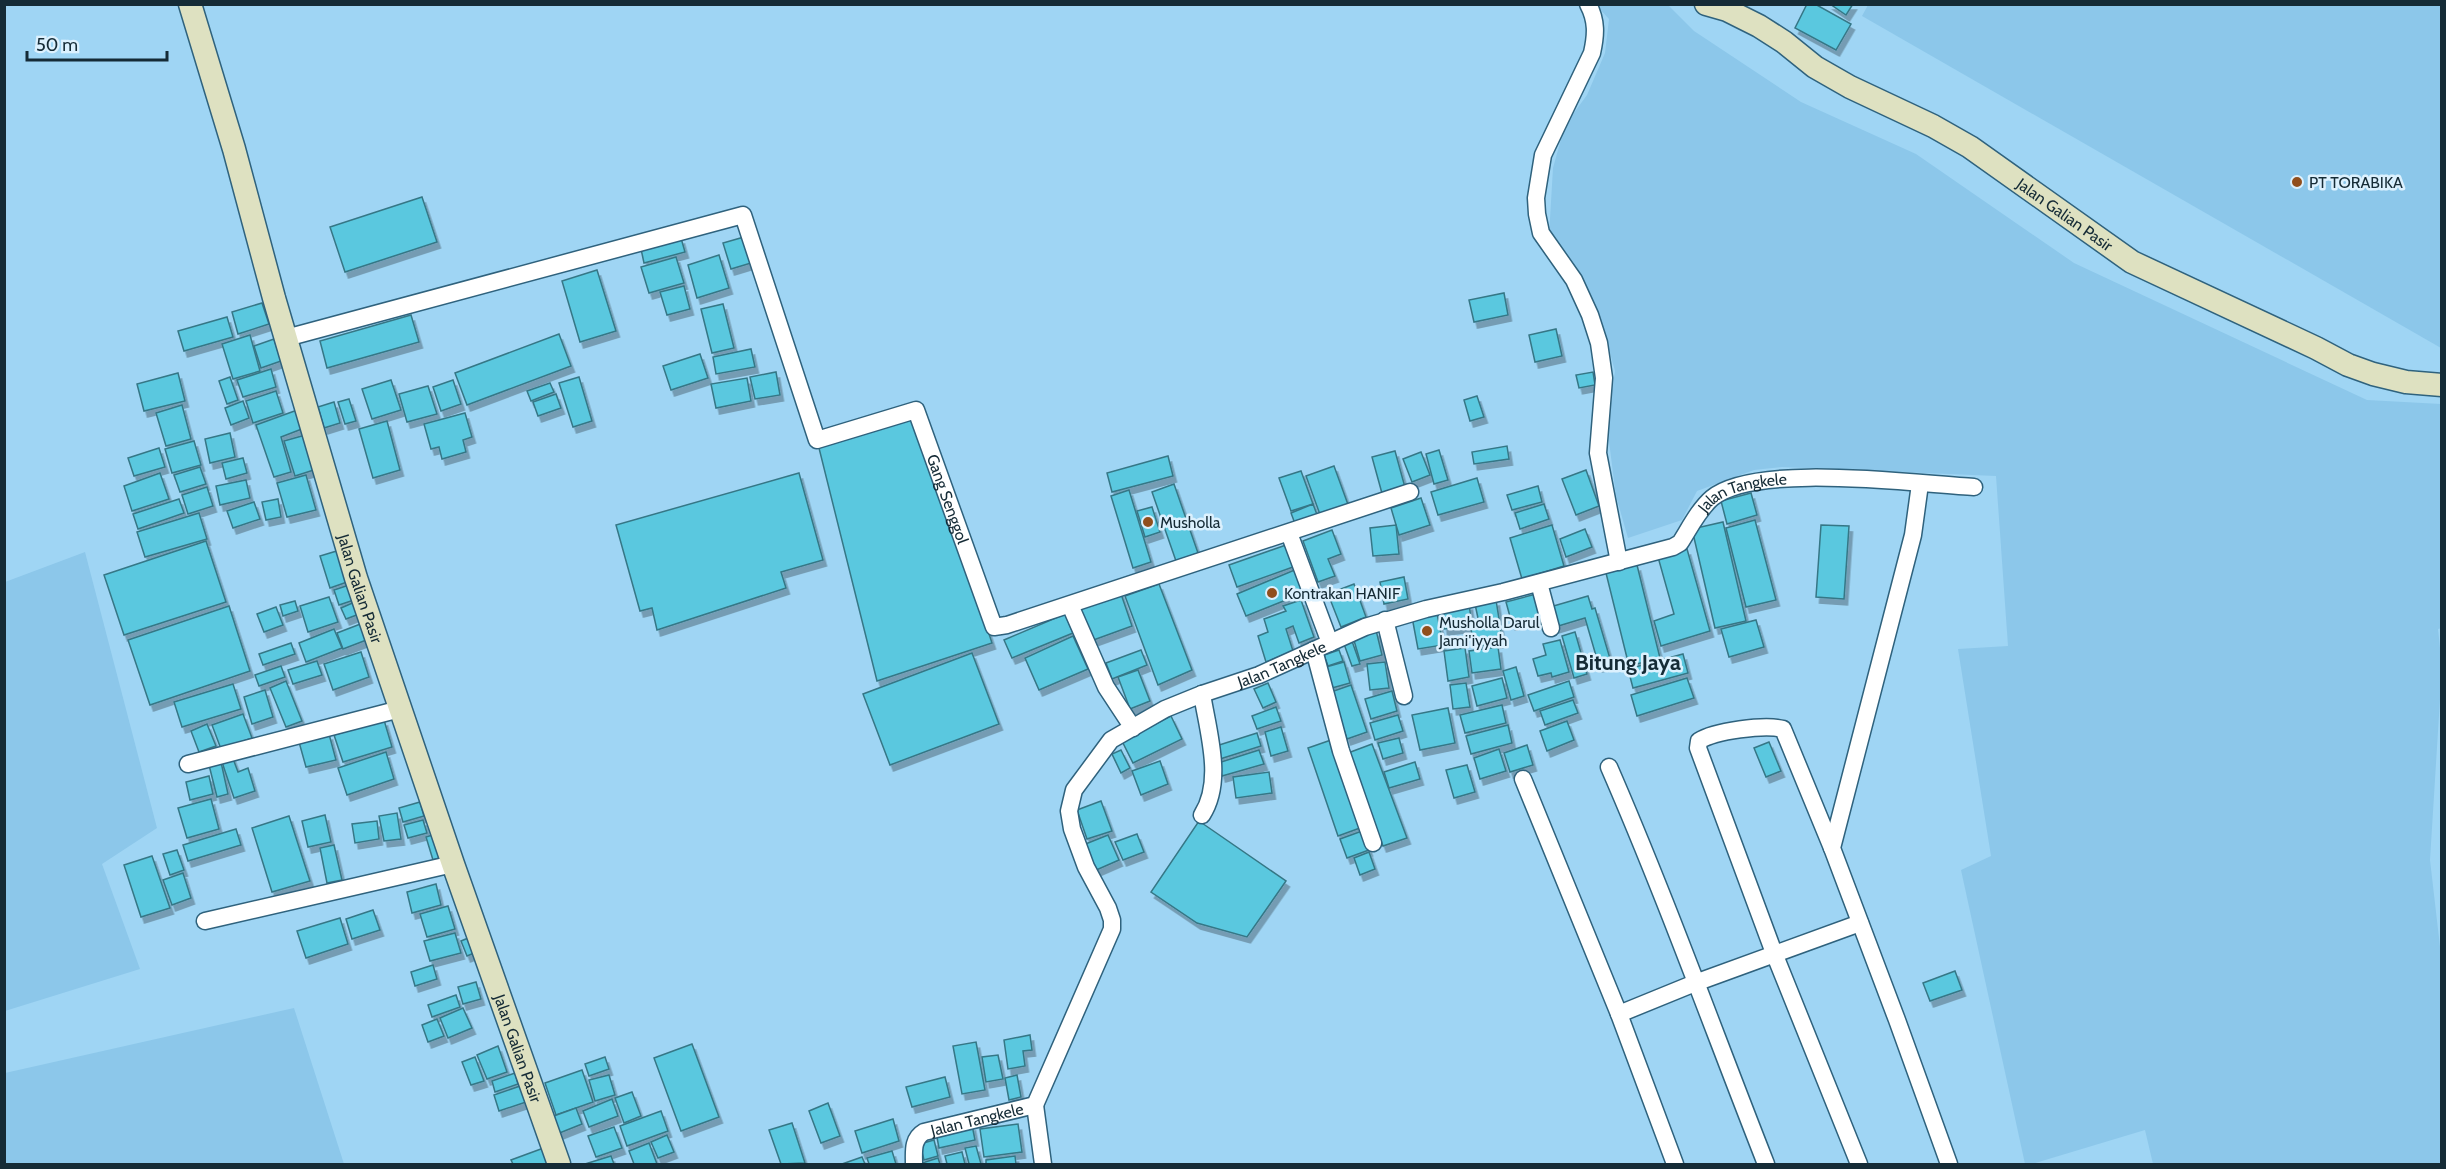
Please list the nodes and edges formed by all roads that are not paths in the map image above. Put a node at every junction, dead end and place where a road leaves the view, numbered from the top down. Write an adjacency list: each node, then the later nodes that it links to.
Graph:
1 (190, 4): 4 (street, Jalan Galian Pasir)
2 (1588, 4): 10 (street)
3 (1706, 4): 5 (street, Jalan Galian Pasir)
4 (286, 338): 12 (street, Gang Senggol); 19 (street, Jalan Galian Pasir)
5 (2442, 385)
6 (1920, 484): 7 (street, Jalan Tangkele); 10 (street, Jalan Tangkele); 26 (street)
7 (1974, 487)
8 (1410, 492): 9 (street, Gang Senggol)
9 (1289, 533): 12 (street, Gang Senggol); 15 (street)
10 (1619, 562): 11 (street, Jalan Tangkele)
11 (1539, 583): 13 (street, Jalan Tangkele); 14 (street)
12 (1070, 605): 20 (street)
13 (1385, 620): 15 (street, Jalan Tangkele); 18 (street)
14 (1551, 628)
15 (1330, 642): 16 (street, Jalan Tangkele)
16 (1314, 650): 17 (street, Jalan Tangkele); 25 (street)
17 (1202, 694): 20 (street, Jalan Tangkele); 24 (street)
18 (1404, 696)
19 (400, 709): 21 (street); 27 (street, Jalan Galian Pasir)
20 (1132, 728): 33 (street, Jalan Tangkele)
21 (188, 764)
22 (1609, 767): 31 (street)
23 (1523, 779): 32 (street)
24 (1202, 815)
25 (1373, 843)
26 (1832, 848): 29 (street); 30 (street)
27 (453, 864): 28 (street); 34 (street, Jalan Galian Pasir)
28 (206, 921)
29 (1860, 923): 30 (street); 40 (street)
30 (1774, 953): 31 (street); 39 (street)
31 (1695, 983): 32 (street); 38 (street)
32 (1619, 1014): 37 (street)
33 (1035, 1105): 35 (street, Jalan Tangkele); 36 (street)
34 (559, 1164)
35 (914, 1164)
36 (1043, 1164)
37 (1675, 1164)
38 (1766, 1164)
39 (1859, 1164)
40 (1949, 1164)

